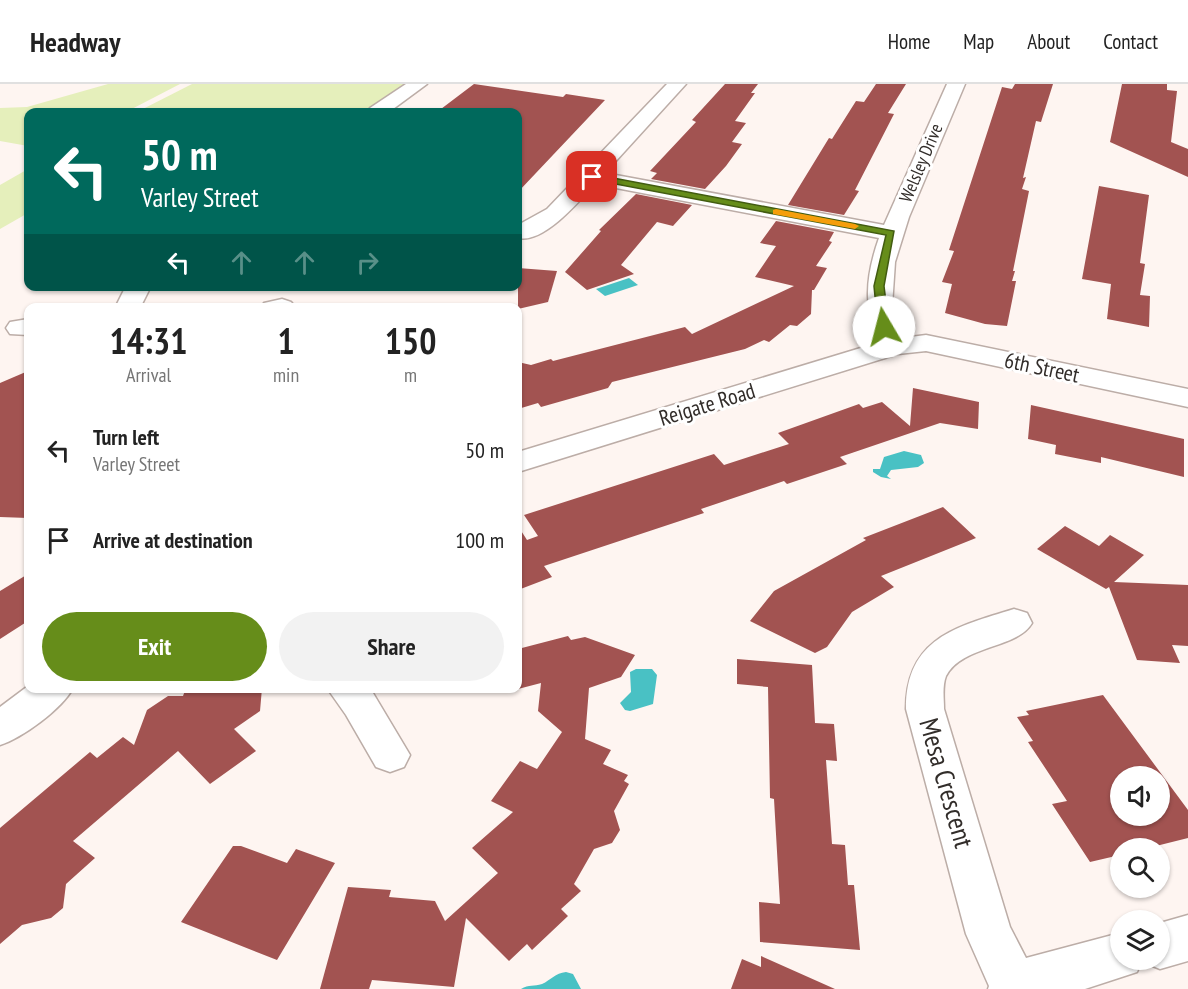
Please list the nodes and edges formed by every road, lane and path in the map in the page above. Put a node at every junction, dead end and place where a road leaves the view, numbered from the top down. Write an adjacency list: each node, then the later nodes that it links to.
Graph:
1 (418, 84): 4 (street)
2 (677, 84): 5 (street)
3 (956, 84): 7 (street, Welsley Drive)
4 (383, 108)
5 (592, 177): 6 (street); 7 (street)
6 (522, 232)
7 (891, 233): 8 (street, Welsley Drive)
8 (896, 346): 9 (street, 6th Street); 10 (street, Reigate Road)
9 (1188, 398)
10 (522, 461)
11 (1014, 623): 19 (street, Mesa Crescent)
12 (47, 693): 14 (street)
13 (350, 693): 15 (street)
14 (0, 729)
15 (390, 755)
16 (1188, 938): 17 (street)
17 (1170, 943)
18 (1110, 959): 19 (street)
19 (1013, 987)

